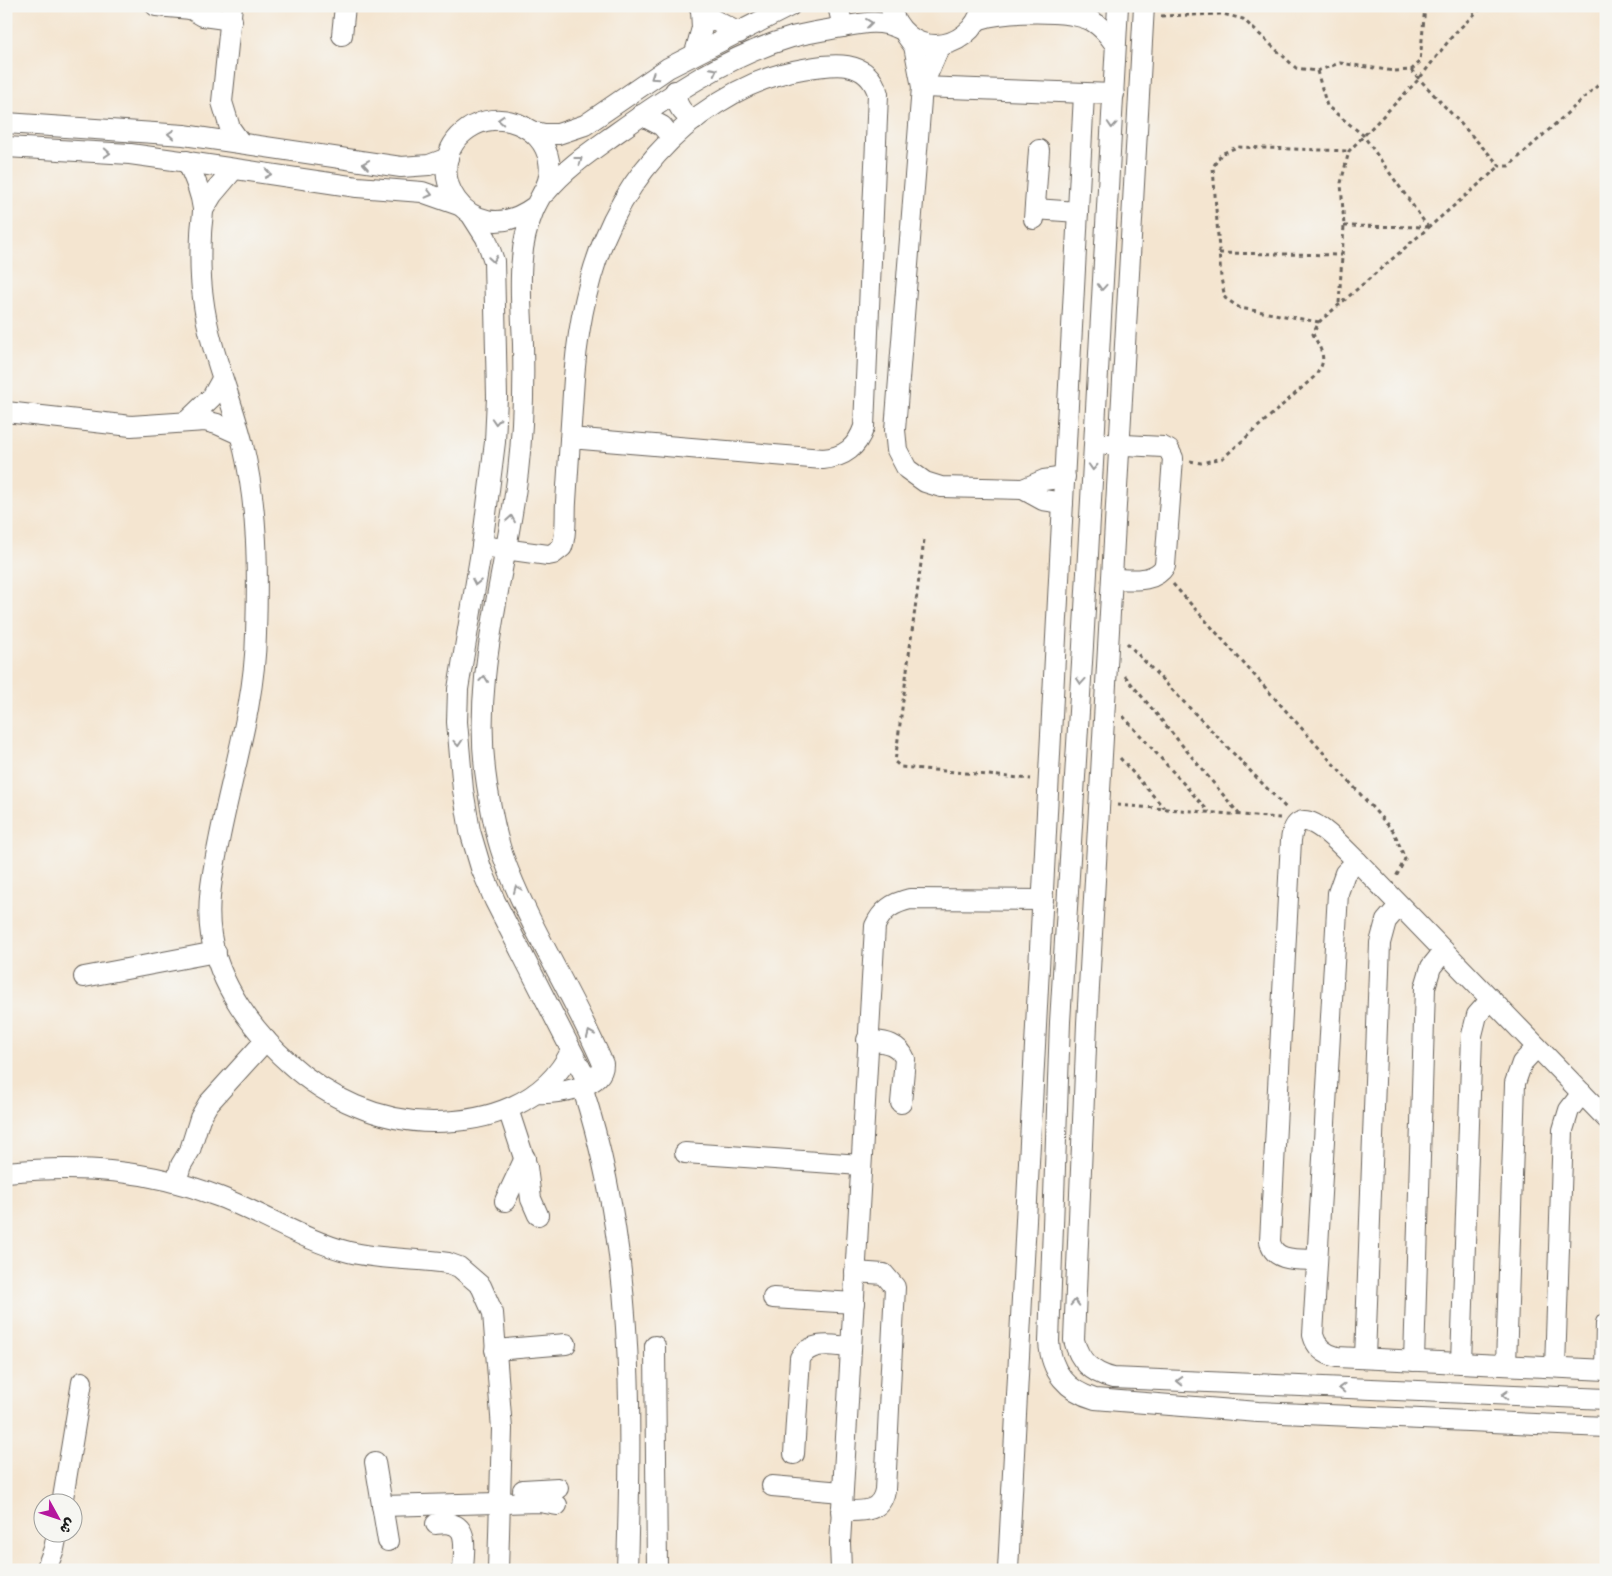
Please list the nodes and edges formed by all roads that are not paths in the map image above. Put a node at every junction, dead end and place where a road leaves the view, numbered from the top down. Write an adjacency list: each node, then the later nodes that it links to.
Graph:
1 (156, 6): 6 (street)
2 (345, 6): 15 (street)
3 (838, 6): 12 (street)
4 (890, 6): 13 (street)
5 (1118, 6): 17 (street)
6 (195, 7): 11 (street)
7 (700, 8): 14 (street); 19 (street)
8 (786, 9): 14 (street); 16 (street)
9 (1144, 11): 44 (street)
10 (981, 12): 17 (street); 18 (street)
11 (232, 13): 24 (street)
12 (843, 27): 13 (street, one-way to 13); 16 (street)
13 (903, 32): 18 (street); 20 (street)
14 (739, 33): 19 (street)
15 (342, 35)
16 (789, 38): 21 (street, one-way to 16)
17 (1114, 43): 23 (street)
18 (943, 45): 20 (street)
19 (695, 53): 29 (street, one-way to 29)
20 (922, 87): 22 (street); 53 (street)
21 (675, 91): 25 (street); 26 (street)
22 (1084, 94): 23 (street); 40 (street)
23 (1114, 94): 43 (street, one-way to 43)
24 (222, 102): 30 (street); 32 (street)
25 (642, 115): 31 (street); 39 (street, one-way to 25)
26 (694, 120): 31 (street); 49 (street)
27 (6, 123): 28 (street)
28 (76, 128): 30 (street, one-way to 28); 34 (street)
29 (531, 131): 36 (street, one-way to 36); 39 (street)
30 (194, 137): 32 (street)
31 (672, 138): 49 (street)
32 (240, 142): 36 (street, one-way to 32)
33 (6, 146): 34 (street)
34 (74, 150): 37 (street, one-way to 37)
35 (1039, 150): 40 (street)
36 (448, 158): 42 (street)
37 (187, 162): 38 (street); 41 (street)
38 (234, 168): 41 (street); 42 (street, one-way to 42)
39 (539, 200): 42 (street); 56 (street, one-way to 39)
40 (1079, 205): 52 (street)
41 (203, 210): 45 (street)
42 (466, 210): 55 (street, one-way to 55)
43 (1100, 318): 44 (street); 50 (street)
44 (1127, 318): 51 (street)
45 (222, 378): 47 (street); 48 (street)
46 (6, 412): 47 (street)
47 (187, 421): 48 (street)
48 (239, 434): 68 (street)
49 (570, 438): 56 (street)
50 (1094, 444): 51 (street); 59 (street, one-way to 59)
51 (1120, 445): 57 (street); 57 (street)
52 (1065, 477): 53 (street); 54 (street)
53 (1023, 489): 54 (street)
54 (1063, 502): 58 (street)
55 (482, 546): 56 (street); 63 (street, one-way to 63)
56 (506, 550): 62 (street, one-way to 56)
57 (1112, 579): 72 (street)
58 (1056, 645): 59 (street); 60 (street)
59 (1083, 646): 61 (street, one-way to 61)
60 (1049, 784): 61 (street); 65 (street)
61 (1074, 789): 71 (street)
62 (496, 834): 63 (street); 77 (street, one-way to 62)
63 (473, 841): 76 (street)
64 (1357, 860): 66 (street); 90 (street); 90 (street)
65 (1043, 900): 74 (street); 128 (street)
66 (1399, 906): 67 (street); 99 (street)
67 (1444, 951): 70 (street); 100 (street)
68 (216, 952): 69 (street); 73 (street)
69 (84, 977)
70 (1491, 999): 75 (street); 101 (street)
71 (1060, 1022): 72 (street); 109 (street)
72 (1087, 1023): 106 (street, one-way to 72)
73 (266, 1040): 81 (street); 87 (street)
74 (867, 1040): 80 (street); 85 (street)
75 (1537, 1047): 78 (street); 102 (street)
76 (571, 1051): 77 (street); 79 (street)
77 (589, 1082): 79 (street); 125 (street)
78 (1582, 1093): 82 (street); 103 (street)
79 (536, 1094): 81 (street)
80 (901, 1103)
81 (508, 1108): 84 (street)
82 (1606, 1118)
83 (684, 1153): 85 (street)
84 (525, 1158): 88 (street); 89 (street)
85 (861, 1164): 91 (street)
86 (6, 1172): 87 (street)
87 (185, 1185): 98 (street)
88 (505, 1201)
89 (538, 1214)
90 (1317, 1260): 99 (street)
91 (855, 1272): 93 (street); 117 (street)
92 (773, 1298): 93 (street)
93 (854, 1303): 97 (street)
94 (1606, 1323): 104 (street)
95 (566, 1344): 98 (street)
96 (655, 1346): 126 (street)
97 (851, 1347): 111 (street); 117 (street)
98 (495, 1350): 115 (street)
99 (1365, 1358): 100 (street)
100 (1414, 1361): 101 (street)
101 (1461, 1363): 102 (street)
102 (1506, 1365): 103 (street)
103 (1547, 1367): 104 (street); 107 (street)
104 (1605, 1370)
105 (82, 1382): 114 (street)
106 (1259, 1384): 107 (street, one-way to 106); 109 (street)
107 (1537, 1396): 108 (street)
108 (1606, 1399)
109 (1258, 1412): 110 (street)
110 (1606, 1427)
111 (794, 1454)
112 (375, 1462): 118 (street)
113 (772, 1486): 117 (street)
114 (64, 1494)
115 (501, 1496): 116 (street); 118 (street); 124 (street)
116 (558, 1496)
117 (842, 1502): 127 (street)
118 (382, 1506): 120 (street)
119 (436, 1524): 123 (street)
120 (388, 1541)
121 (55, 1544): 122 (street)
122 (46, 1570)
123 (463, 1570)
124 (498, 1570)
125 (627, 1570)
126 (657, 1570)
127 (841, 1570)
128 (1008, 1570)

